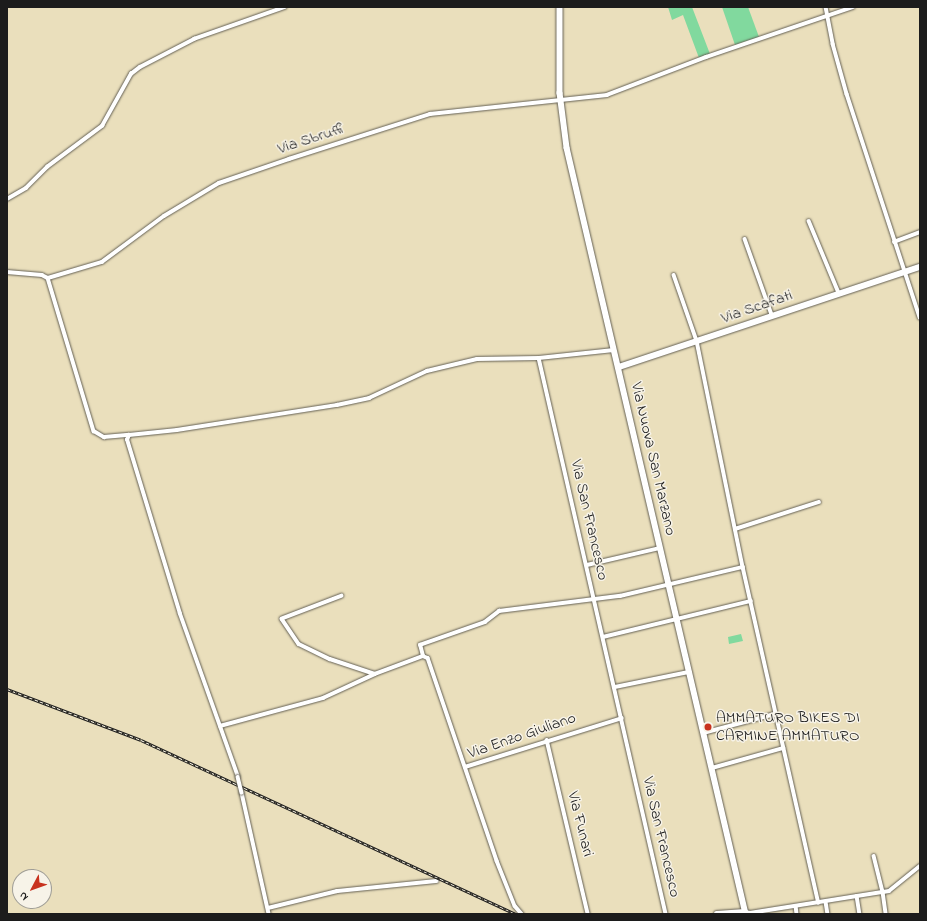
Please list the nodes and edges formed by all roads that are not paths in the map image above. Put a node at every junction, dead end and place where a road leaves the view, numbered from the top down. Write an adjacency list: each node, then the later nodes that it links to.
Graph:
1 (284, 7): 7 (street)
2 (560, 7): 6 (main road, Via Nuova San Marzano)
3 (826, 7): 5 (street)
4 (853, 7): 5 (street, Via Sbruffi)
5 (827, 17): 6 (street, Via Sbruffi); 11 (street)
6 (560, 100): 16 (street, Via Sbruffi); 21 (main road, Via Nuova San Marzano)
7 (7, 199)
8 (809, 221): 17 (street)
9 (920, 232): 11 (street)
10 (744, 239): 18 (street)
11 (894, 242): 14 (street)
12 (920, 267): 14 (main road, Via Scafati)
13 (7, 272): 16 (street)
14 (904, 272): 17 (main road, Via Scafati); 19 (street)
15 (674, 275): 20 (street)
16 (48, 278): 24 (street)
17 (839, 293): 18 (main road, Via Scafati)
18 (772, 315): 20 (main road, Via Scafati)
19 (920, 317)
20 (697, 341): 23 (main road, Via Scafati); 26 (street)
21 (614, 350): 22 (street); 23 (main road, Via Nuova San Marzano)
22 (539, 358): 24 (street); 28 (street, Via San Francesco)
23 (619, 367): 27 (main road, Via Nuova San Marzano)
24 (129, 434): 42 (street)
25 (820, 502): 26 (street)
26 (735, 529): 29 (street)
27 (660, 548): 28 (street); 30 (main road, Via Nuova San Marzano)
28 (587, 565): 32 (street, Via San Francesco)
29 (743, 567): 30 (street); 33 (street)
30 (669, 584): 32 (street); 34 (main road, Via Nuova San Marzano)
31 (342, 596): 38 (street)
32 (595, 600): 35 (street, Via San Francesco); 36 (street)
33 (751, 601): 34 (street); 40 (street)
34 (677, 620): 35 (street); 37 (main road, Via Nuova San Marzano)
35 (603, 637): 39 (street, Via San Francesco)
36 (423, 656): 38 (street); 46 (street)
37 (689, 672): 39 (street); 43 (main road, Via Nuova San Marzano)
38 (375, 674): 42 (street)
39 (615, 687): 41 (street, Via San Francesco)
40 (775, 714): 43 (street); 45 (street)
41 (622, 718): 44 (street, Via Enzo Giuliano); 62 (street, Via San Francesco)
42 (220, 726): 56 (street, bridge)
43 (703, 733): 47 (main road, Via Nuova San Marzano)
44 (547, 740): 46 (street, Via Enzo Giuliano); 61 (street, Via Funari)
45 (783, 748): 47 (street); 54 (street)
46 (466, 767): 60 (street, Via Enzo Giuliano)
47 (712, 768): 58 (main road, Via Nuova San Marzano)
48 (874, 856): 51 (street)
49 (920, 866): 51 (street)
50 (436, 881): 56 (street)
51 (883, 892): 52 (street); 67 (street)
52 (857, 896): 53 (street); 66 (street)
53 (826, 902): 54 (street); 65 (street)
54 (819, 903): 55 (street)
55 (796, 906): 57 (street); 64 (street)
56 (268, 908): 59 (street)
57 (765, 912): 58 (street)
58 (746, 913): 63 (main road)
59 (269, 914)
60 (522, 914)
61 (588, 914)
62 (666, 914)
63 (717, 914)
64 (797, 914)
65 (828, 914)
66 (860, 914)
67 (886, 914)

